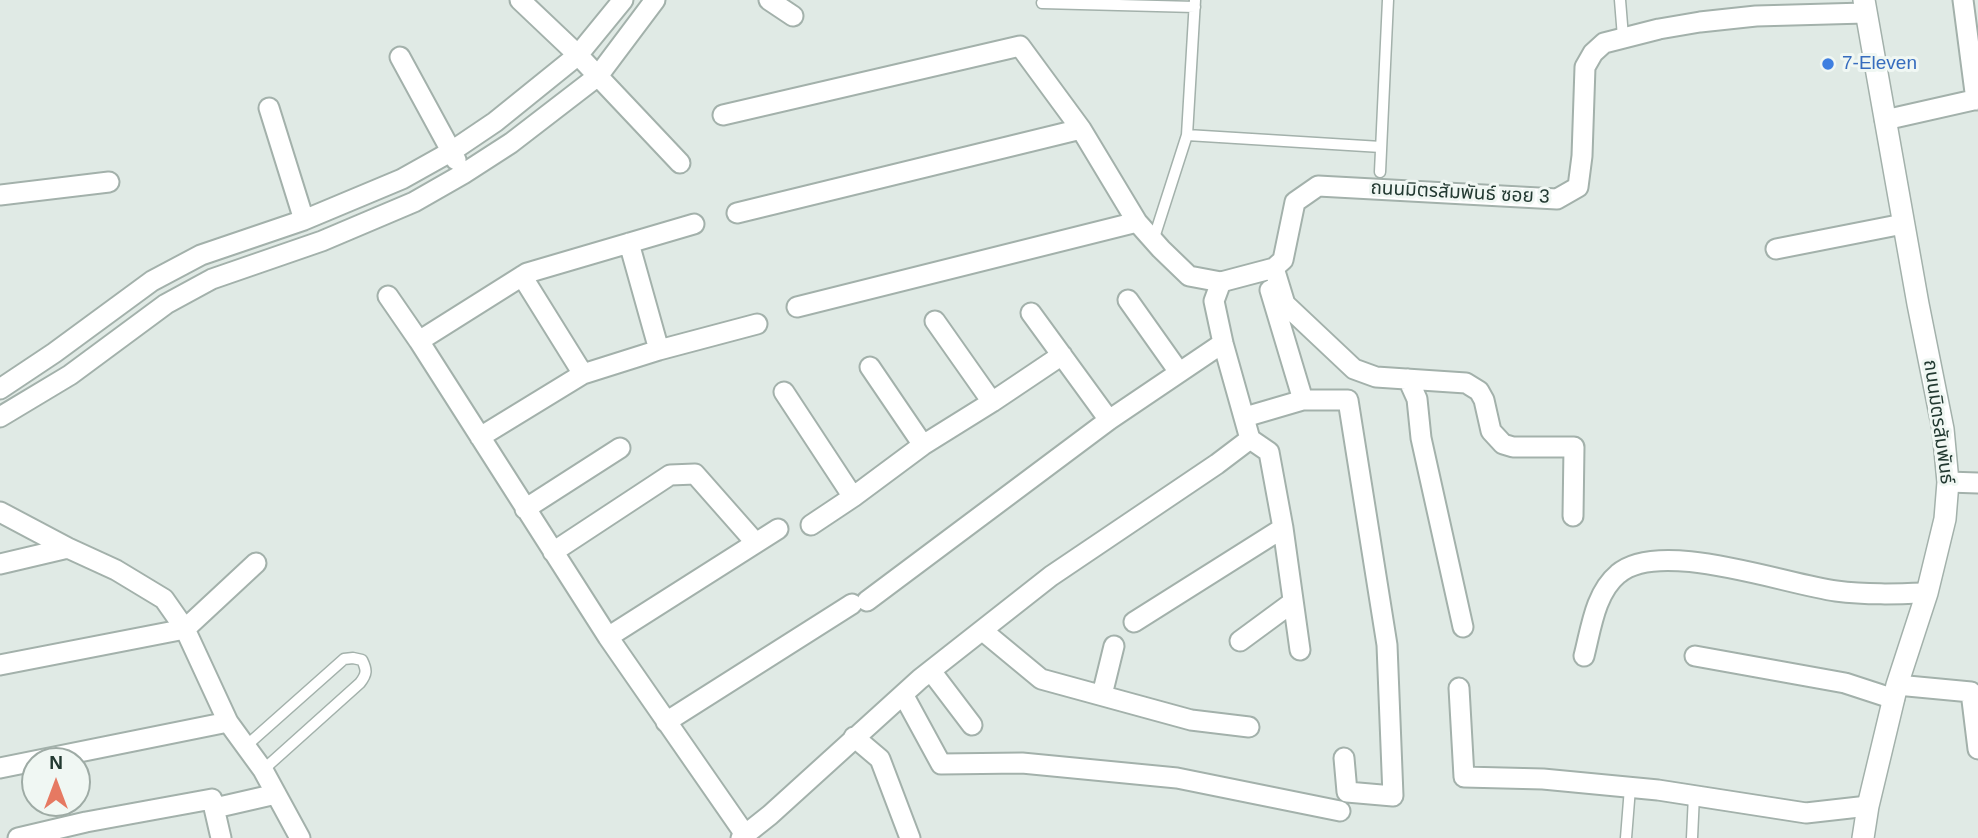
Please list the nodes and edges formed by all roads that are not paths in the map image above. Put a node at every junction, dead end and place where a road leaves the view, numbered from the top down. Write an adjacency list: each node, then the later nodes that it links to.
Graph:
1 (520, 0): 13 (street)
2 (623, 0): 13 (street)
3 (655, 0): 15 (street)
4 (769, 0): 11 (street)
5 (1388, 0): 22 (lane)
6 (1620, 0): 12 (lane)
7 (1963, 0): 16 (street)
8 (1042, 3): 9 (lane)
9 (1195, 4): 21 (lane)
10 (1864, 6): 12 (street, ถนนมิตรสัมพันธ์ ซอย 3); 19 (street, ถนนมิตรสัมพันธ์)
11 (793, 16)
12 (1623, 37): 37 (street, ถนนมิตรสัมพันธ์ ซอย 3)
13 (578, 55): 15 (street); 23 (street)
14 (400, 57): 23 (street)
15 (598, 76): 24 (street); 26 (street)
16 (1977, 99): 19 (street)
17 (269, 108): 30 (street)
18 (723, 115): 20 (street)
19 (1885, 120): 33 (street, ถนนมิตรสัมพันธ์)
20 (1081, 129): 29 (street); 31 (street)
21 (1187, 135): 22 (lane); 34 (lane)
22 (1381, 147): 25 (lane)
23 (452, 151): 26 (street); 30 (street)
24 (680, 163)
25 (1380, 172)
26 (463, 174): 58 (street)
27 (109, 182): 28 (street)
28 (0, 195)
29 (737, 213)
30 (304, 220): 54 (street)
31 (1137, 222): 34 (street); 42 (street)
32 (694, 224): 35 (street)
33 (1903, 224): 36 (street); 65 (street, ถนนมิตรสัมพันธ์)
34 (1153, 241): 39 (street)
35 (629, 243): 38 (street); 48 (street)
36 (1776, 249)
37 (1269, 270): 39 (street); 53 (street); 56 (street)
38 (522, 276): 46 (street); 52 (street)
39 (1221, 282): 47 (street)
40 (388, 296): 46 (street)
41 (1128, 300): 51 (street)
42 (797, 307)
43 (1031, 313): 49 (street)
44 (935, 321): 57 (street)
45 (757, 324): 48 (street)
46 (419, 341): 61 (street)
47 (1223, 343): 51 (street); 59 (street)
48 (659, 350): 52 (street)
49 (1062, 355): 57 (street); 60 (street)
50 (870, 366): 63 (street)
51 (1179, 372): 60 (street)
52 (583, 374): 61 (street)
53 (1408, 379): 70 (street); 82 (street)
54 (0, 389)
55 (784, 393): 67 (street)
56 (1303, 400): 59 (street); 105 (street)
57 (992, 402): 63 (street)
58 (0, 416)
59 (1245, 416): 62 (street)
60 (1110, 420): 99 (street)
61 (480, 437): 68 (street)
62 (1250, 439): 72 (street); 84 (street)
63 (923, 445): 67 (street)
64 (620, 448): 68 (street)
65 (1948, 482): 66 (street); 79 (street, ถนนมิตรสัมพันธ์)
66 (1978, 483)
67 (853, 497): 71 (street)
68 (525, 509): 76 (street)
69 (0, 512): 75 (street)
70 (1573, 516)
71 (811, 525)
72 (1283, 528): 80 (street); 81 (street)
73 (778, 529): 74 (street)
74 (755, 542): 76 (street); 85 (street)
75 (68, 548): 78 (street); 83 (street)
76 (553, 552): 85 (street)
77 (256, 562): 83 (street)
78 (0, 564)
79 (1927, 593): 89 (street); 94 (street, ถนนมิตรสัมพันธ์)
80 (1293, 601): 86 (street); 88 (street)
81 (1134, 622)
82 (1463, 627)
83 (186, 629): 91 (street); 98 (street)
84 (983, 631): 92 (street); 95 (street)
85 (608, 637): 99 (street)
86 (1240, 641)
87 (1114, 646): 95 (street)
88 (1300, 650)
89 (1584, 656)
90 (1695, 656): 94 (street)
91 (0, 665)
92 (931, 671): 96 (street); 100 (street)
93 (1460, 688): 108 (street)
94 (1895, 692): 97 (street); 111 (street, ถนนมิตรสัมพันธ์)
95 (1102, 695): 101 (street)
96 (904, 696): 102 (street); 112 (street)
97 (1977, 718): 104 (street)
98 (228, 722): 103 (street); 106 (street)
99 (666, 722): 113 (street)
100 (972, 725)
101 (1249, 727)
102 (854, 737): 113 (street); 117 (street)
103 (246, 746): 107 (street); 107 (lane)
104 (1978, 749)
105 (1344, 758)
106 (0, 768)
107 (270, 783): 110 (street); 116 (street)
108 (1630, 788): 109 (street); 118 (lane)
109 (1694, 795): 111 (street); 119 (lane)
110 (214, 803): 114 (street); 115 (street)
111 (1868, 806): 120 (street, ถนนมิตรสัมพันธ์)
112 (1340, 811)
113 (750, 834)
114 (18, 838)
115 (221, 838)
116 (300, 838)
117 (911, 838)
118 (1626, 838)
119 (1692, 838)
120 (1863, 838)

